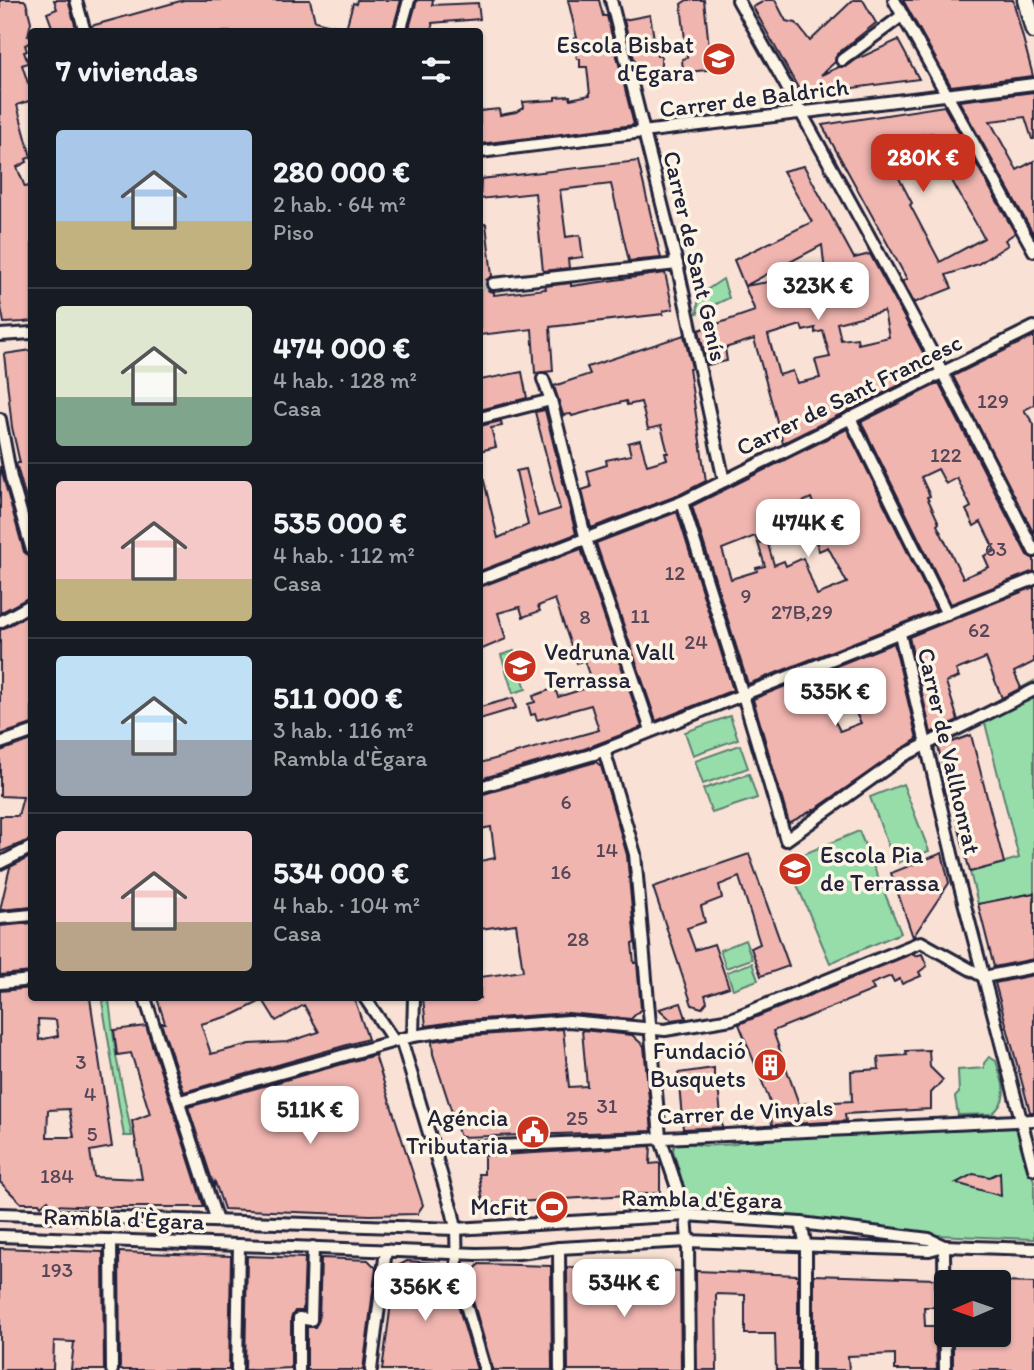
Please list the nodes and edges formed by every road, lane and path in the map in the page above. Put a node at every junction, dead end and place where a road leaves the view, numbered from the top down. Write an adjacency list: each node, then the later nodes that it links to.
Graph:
1 (76, 0): 8 (street)
2 (409, 0): 9 (street)
3 (611, 0): 15 (street, Carrer de Sant Genís)
4 (738, 0): 14 (street)
5 (894, 0): 7 (street)
6 (1026, 0): 10 (street)
7 (903, 15): 11 (street); 13 (street)
8 (84, 28)
9 (401, 28)
10 (1034, 30)
11 (842, 60)
12 (1034, 84): 13 (street, Carrer de Baldrich)
13 (947, 95): 14 (street, Carrer de Baldrich); 17 (street)
14 (802, 113): 15 (street, Carrer de Baldrich); 23 (street)
15 (644, 133): 16 (street, Carrer de Baldrich); 18 (street, Carrer de Sant Genís)
16 (483, 152)
17 (1034, 251)
18 (677, 264): 19 (street); 29 (street, Carrer de Sant Genís)
19 (493, 285)
20 (1034, 327): 23 (street, Carrer de Sant Francesc)
21 (28, 333): 22 (street)
22 (0, 335)
23 (941, 372): 27 (street, Carrer de Sant Francesc); 33 (street)
24 (543, 379): 25 (street)
25 (551, 400): 26 (street); 32 (street)
26 (483, 417)
27 (850, 418): 29 (street, Carrer de Sant Francesc); 37 (street)
28 (0, 419): 31 (street)
29 (724, 481): 30 (street, Carrer de Sant Francesc)
30 (682, 502): 32 (street, Carrer de Sant Francesc); 41 (street)
31 (28, 536)
32 (587, 538): 34 (street, Carrer de Sant Francesc); 42 (street)
33 (1034, 551)
34 (483, 578)
35 (1034, 579): 37 (street)
36 (28, 606): 38 (street)
37 (947, 614): 39 (street)
38 (0, 622)
39 (900, 634): 41 (street); 45 (street, Carrer de Vallhonrat)
40 (1034, 690): 45 (street)
41 (743, 695): 42 (street); 45 (street)
42 (653, 729): 46 (street)
43 (28, 733): 44 (street)
44 (0, 743)
45 (925, 745): 53 (street, Carrer de Vallhonrat)
46 (604, 750): 47 (street); 59 (street)
47 (483, 786)
48 (28, 849): 49 (street)
49 (0, 863)
50 (28, 915): 51 (street)
51 (0, 918)
52 (1034, 967): 53 (street)
53 (984, 977): 59 (street); 63 (street)
54 (28, 980): 55 (street)
55 (0, 983)
56 (146, 1001): 61 (street)
57 (368, 1001): 60 (street)
58 (413, 1001): 60 (street)
59 (650, 1029): 60 (street); 64 (street)
60 (403, 1039): 61 (street); 71 (street)
61 (180, 1101): 69 (street)
62 (1034, 1120): 63 (street, Carrer de Vinyals)
63 (1020, 1121): 64 (street, Carrer de Vinyals); 66 (street)
64 (660, 1137): 65 (street, Carrer de Vinyals); 68 (street)
65 (457, 1148)
66 (1034, 1169)
67 (0, 1214): 69 (street, Rambla d'Ègara)
68 (686, 1215): 70 (street, Rambla d'Ègara); 71 (street, Rambla d'Ègara); 74 (street)
69 (217, 1221): 71 (street, Rambla d'Ègara)
70 (801, 1223): 76 (street, Rambla d'Ègara); 78 (street)
71 (456, 1229): 82 (street)
72 (0, 1236): 73 (street, Rambla d'Ègara)
73 (111, 1240): 75 (street, Rambla d'Ègara); 83 (street)
74 (688, 1241): 78 (street, Rambla d'Ègara); 79 (street, Rambla d'Ègara); 89 (street)
75 (239, 1245): 77 (street, Rambla d'Ègara); 84 (street)
76 (944, 1246): 78 (street, Rambla d'Ègara); 80 (street, Rambla d'Ègara); 91 (street)
77 (313, 1247): 81 (street, Rambla d'Ègara); 85 (street)
78 (806, 1247): 90 (street)
79 (559, 1248): 82 (street, Rambla d'Ègara); 88 (street)
80 (1034, 1249)
81 (387, 1250): 82 (street, Rambla d'Ègara); 86 (street)
82 (456, 1253): 87 (street)
83 (112, 1370)
84 (237, 1370)
85 (299, 1370)
86 (371, 1370)
87 (485, 1370)
88 (560, 1370)
89 (689, 1370)
90 (806, 1370)
91 (945, 1370)

